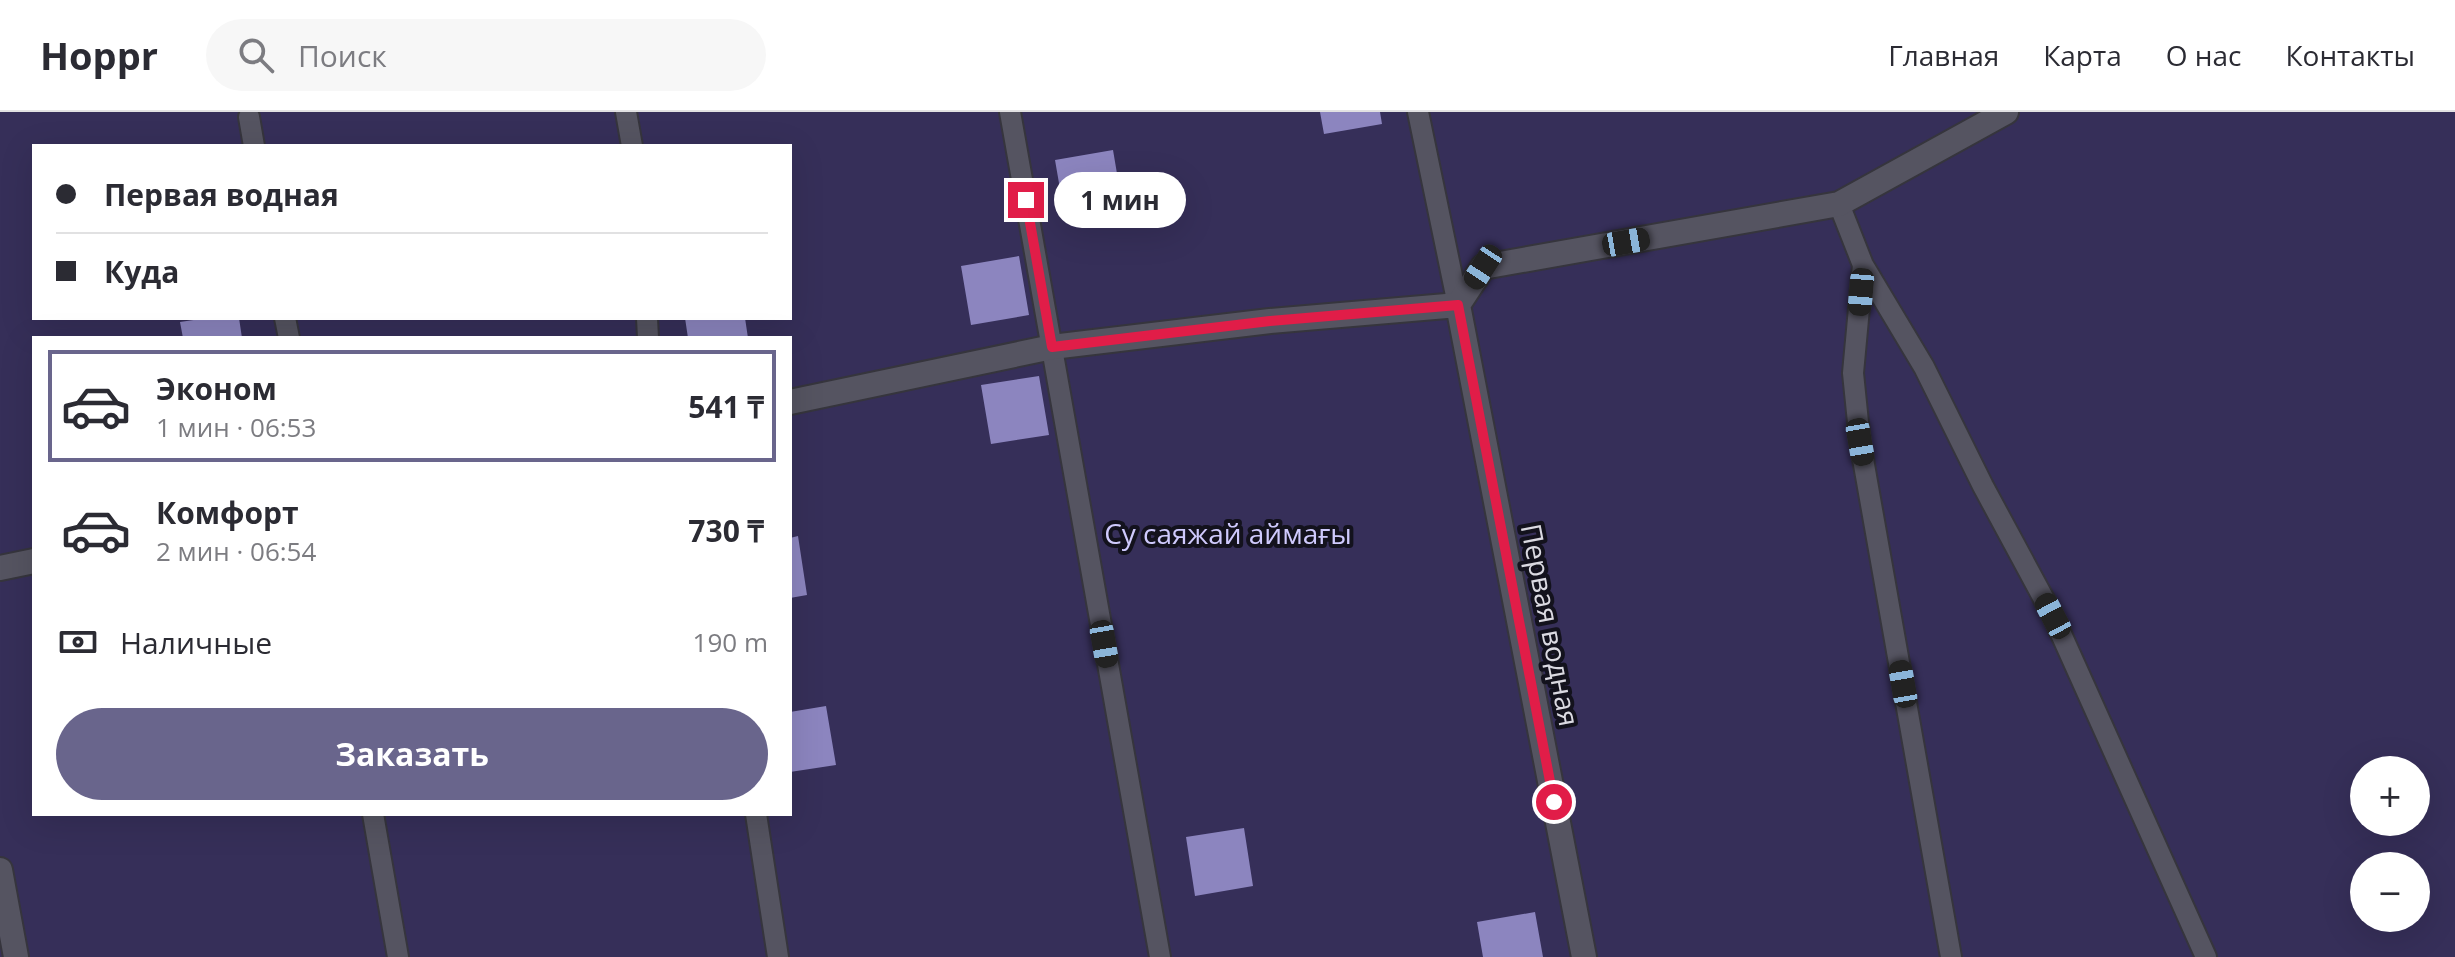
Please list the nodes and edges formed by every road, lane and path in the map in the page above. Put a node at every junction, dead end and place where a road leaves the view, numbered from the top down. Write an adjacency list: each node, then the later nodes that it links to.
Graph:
1 (626, 112): 7 (lane)
2 (1010, 112): 11 (lane)
3 (1418, 112): 10 (lane)
4 (2006, 112): 8 (street)
5 (249, 117): 6 (lane)
6 (254, 144)
7 (632, 144)
8 (1839, 204): 9 (lane); 10 (street)
9 (1863, 265): 23 (lane); 24 (lane)
10 (1458, 305): 11 (street); 22 (street, Первая водная)
11 (1052, 347): 12 (street); 21 (lane)
12 (792, 402)
13 (32, 561): 14 (street)
14 (0, 568)
15 (373, 816): 19 (lane)
16 (756, 816): 20 (lane)
17 (0, 870): 18 (street)
18 (16, 957)
19 (398, 957)
20 (778, 957)
21 (1160, 957)
22 (1584, 957)
23 (1951, 957)
24 (2206, 957)

